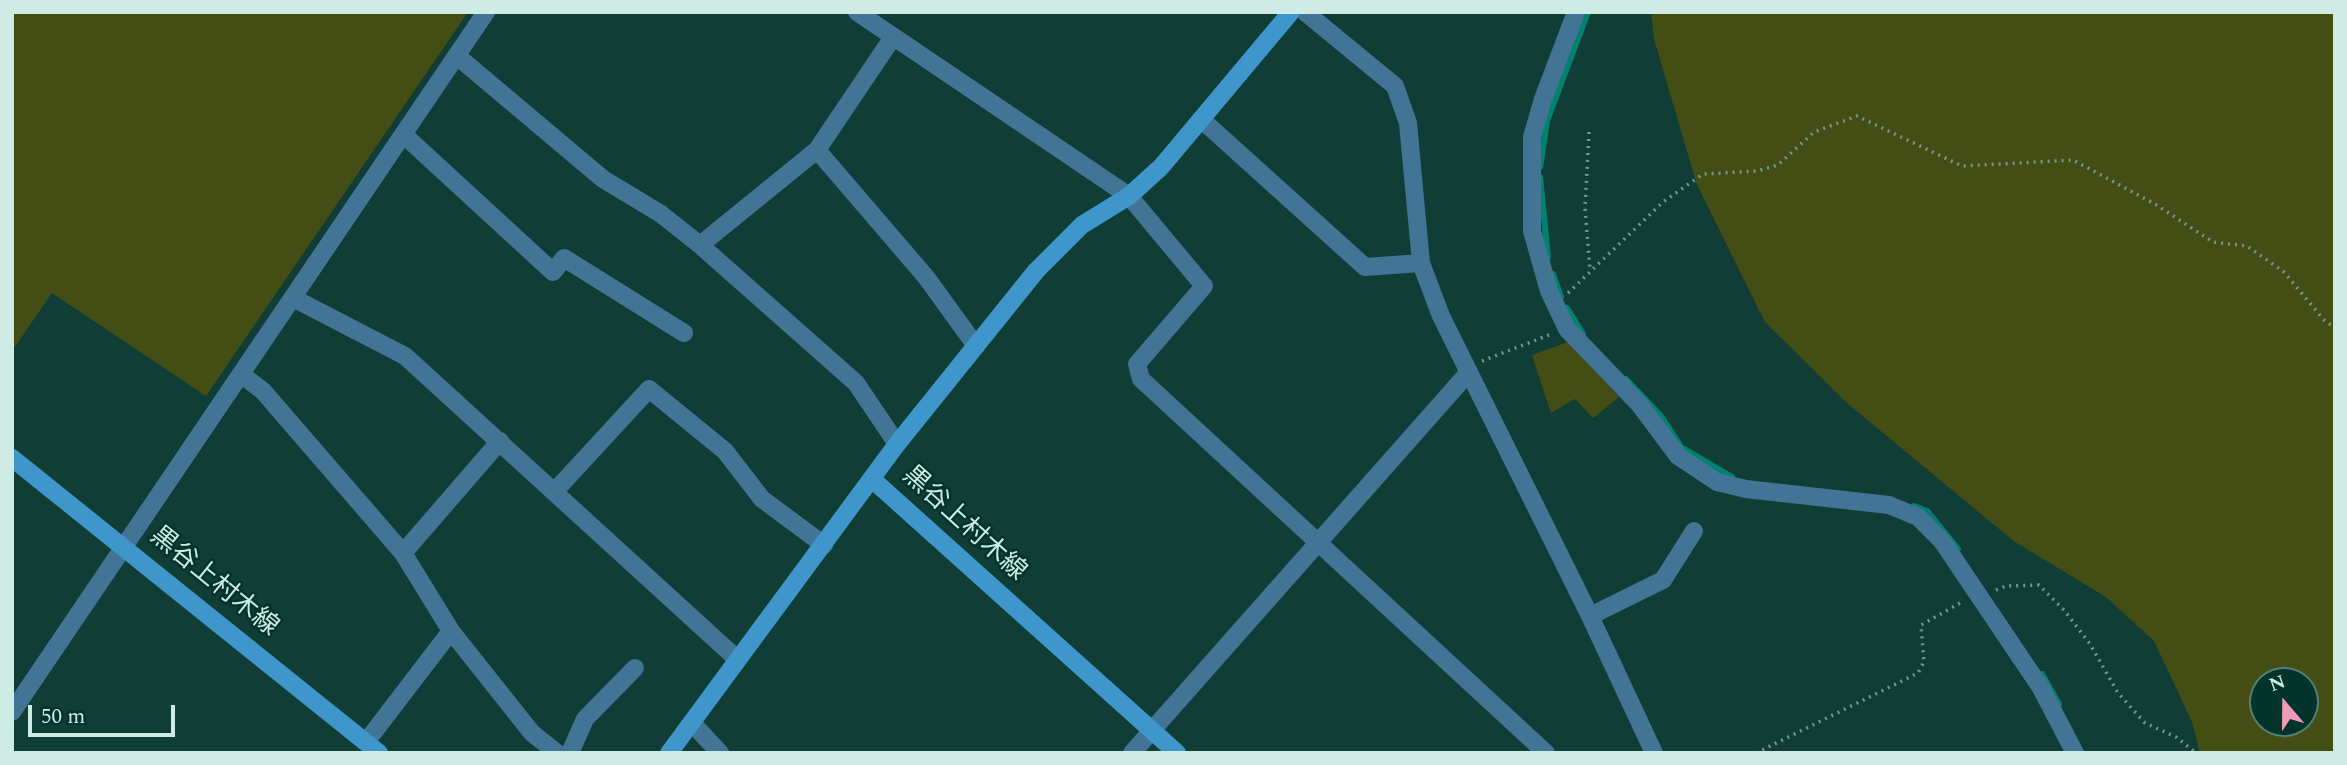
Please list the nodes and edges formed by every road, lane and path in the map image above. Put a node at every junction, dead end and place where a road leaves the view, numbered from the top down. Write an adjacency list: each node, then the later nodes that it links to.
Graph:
1 (486, 12): 7 (street)
2 (857, 12): 6 (street)
3 (1290, 12): 8 (main road)
4 (1305, 12): 14 (street)
5 (1576, 12): 17 (street)
6 (893, 37): 11 (street); 12 (street)
7 (457, 56): 10 (street); 13 (street)
8 (1201, 120): 12 (main road); 14 (street)
9 (1589, 132): 15 (path)
10 (404, 135): 16 (street); 20 (street)
11 (817, 150): 13 (street); 21 (street)
12 (1129, 196): 21 (main road); 30 (street)
13 (700, 245): 25 (street)
14 (1421, 263): 22 (street)
15 (1590, 270): 17 (path); 18 (path)
16 (295, 299): 23 (street); 24 (street)
17 (1556, 306): 19 (street)
18 (2335, 328)
19 (1567, 329): 22 (path); 53 (street)
20 (684, 333)
21 (976, 346): 25 (main road)
22 (1469, 372): 30 (street); 36 (street)
23 (242, 375): 32 (street); 33 (street)
24 (500, 441): 28 (street); 33 (street)
25 (897, 444): 27 (main road)
26 (12, 458): 32 (main road, 黒谷上村木線)
27 (873, 480): 31 (main road, 黒谷上村木線); 42 (main road, 黒谷上村木線)
28 (555, 491): 31 (street); 38 (street)
29 (1694, 531): 36 (street)
30 (1317, 543): 42 (street); 50 (street)
31 (824, 545): 38 (main road, 黒谷上村木線)
32 (125, 546): 40 (street); 43 (main road, 黒谷上村木線)
33 (402, 553): 37 (street)
34 (1984, 594): 54 (path)
35 (1972, 598): 52 (path)
36 (1590, 616): 51 (street)
37 (451, 631): 43 (street); 44 (street)
38 (737, 659): 41 (main road, 黒谷上村木線)
39 (635, 668): 45 (street)
40 (12, 712)
41 (692, 723): 46 (main road, 黒谷上村木線); 47 (street)
42 (1153, 730): 48 (street); 49 (main road, 黒谷上村木線)
43 (372, 747)
44 (557, 753)
45 (570, 753)
46 (669, 753)
47 (720, 753)
48 (1132, 753)
49 (1177, 753)
50 (1546, 753)
51 (1654, 753)
52 (1756, 753)
53 (2075, 753)
54 (2196, 753)

